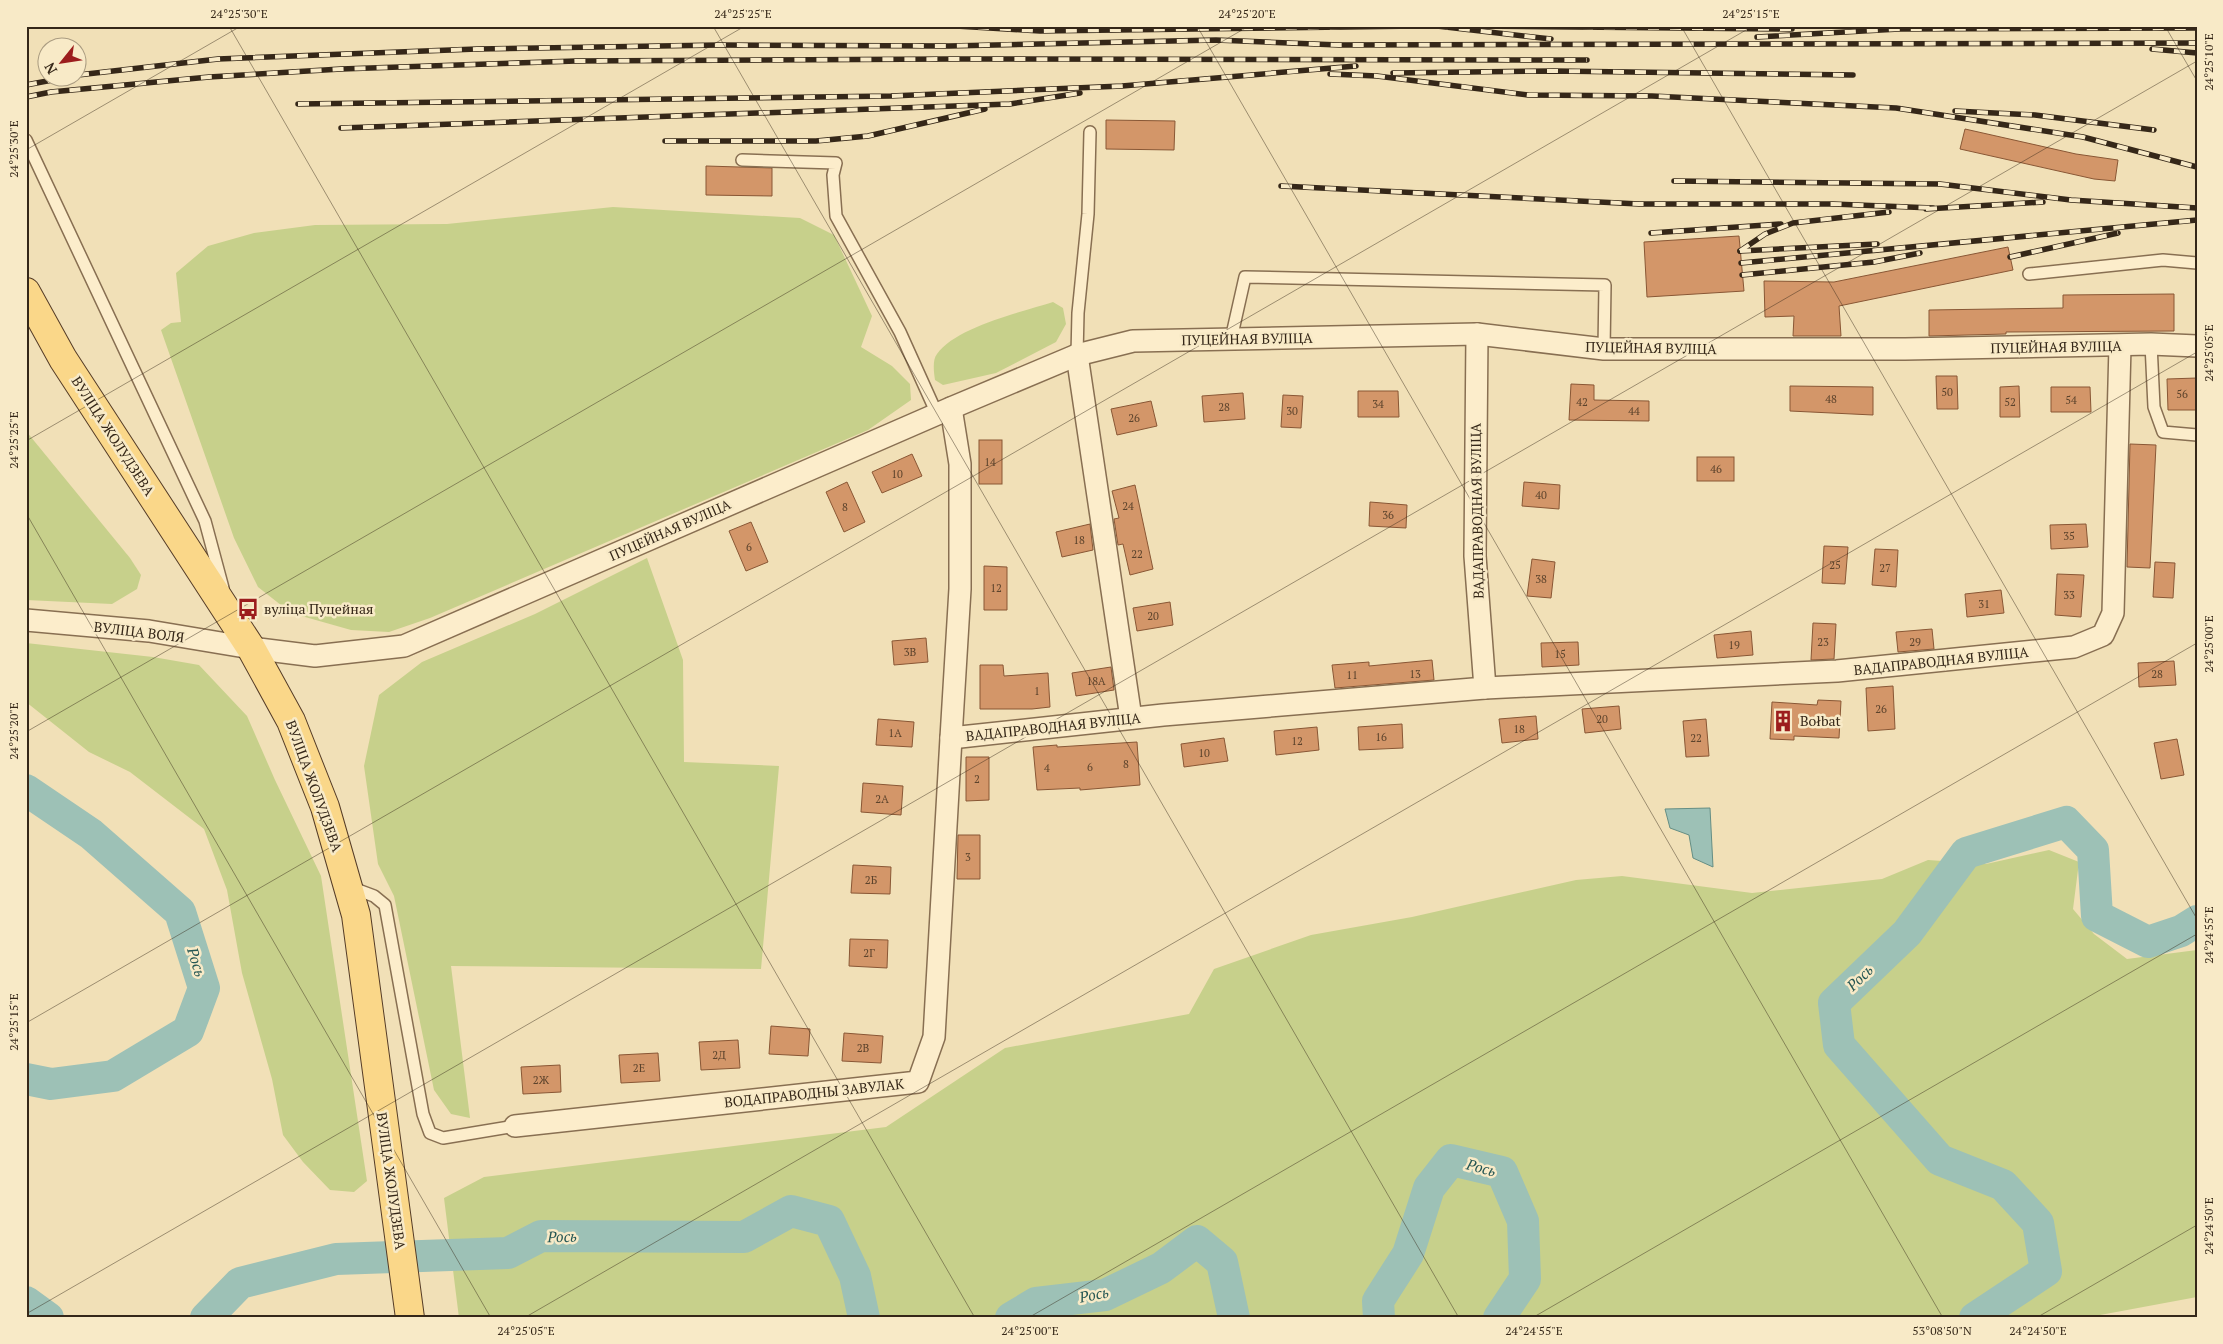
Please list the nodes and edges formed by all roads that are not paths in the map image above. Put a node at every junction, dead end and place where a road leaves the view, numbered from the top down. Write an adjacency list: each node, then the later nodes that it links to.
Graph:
1 (1090, 132): 13 (lane)
2 (26, 140): 16 (lane)
3 (742, 160): 14 (lane)
4 (2197, 263): 5 (lane)
5 (2029, 274)
6 (26, 292): 16 (main road, ВУЛІЦА ЖОЛУДЗЕВА)
7 (1477, 334): 8 (street, ПУЦЕЙНАЯ ВУЛІЦА); 12 (street, ПУЦЕЙНАЯ ВУЛІЦА); 19 (street, ВАДАПРАВОДНАЯ ВУЛІЦА)
8 (1232, 339): 12 (lane); 13 (street, ПУЦЕЙНАЯ ВУЛІЦА)
9 (2151, 344): 10 (street, ПУЦЕЙНАЯ ВУЛІЦА); 11 (street, ПУЦЕЙНАЯ ВУЛІЦА); 15 (lane)
10 (2120, 346): 12 (street, ПУЦЕЙНАЯ ВУЛІЦА); 19 (street, ВАДАПРАВОДНАЯ ВУЛІЦА)
11 (2197, 346)
12 (1604, 349)
13 (1077, 355): 14 (street, ПУЦЕЙНАЯ ВУЛІЦА); 20 (street)
14 (944, 411): 18 (street, ПУЦЕЙНАЯ ВУЛІЦА); 21 (street, ВАДАПРАВОДНАЯ ВУЛІЦА)
15 (2197, 435)
16 (230, 617): 18 (main road, ВУЛІЦА ЖОЛУДЗЕВА)
17 (26, 620): 18 (street, ВУЛІЦА ВОЛЯ)
18 (251, 648): 22 (main road, ВУЛІЦА ЖОЛУДЗЕВА)
19 (1485, 688): 20 (street, ВАДАПРАВОДНАЯ ВУЛІЦА)
20 (1131, 718): 21 (street, ВАДАПРАВОДНАЯ ВУЛІЦА)
21 (951, 738): 23 (street, ВОДАПРАВОДНЫ ЗАВУЛАК)
22 (348, 886): 23 (lane); 24 (main road, ВУЛІЦА ЖОЛУДЗЕВА)
23 (515, 1126)
24 (410, 1318)

